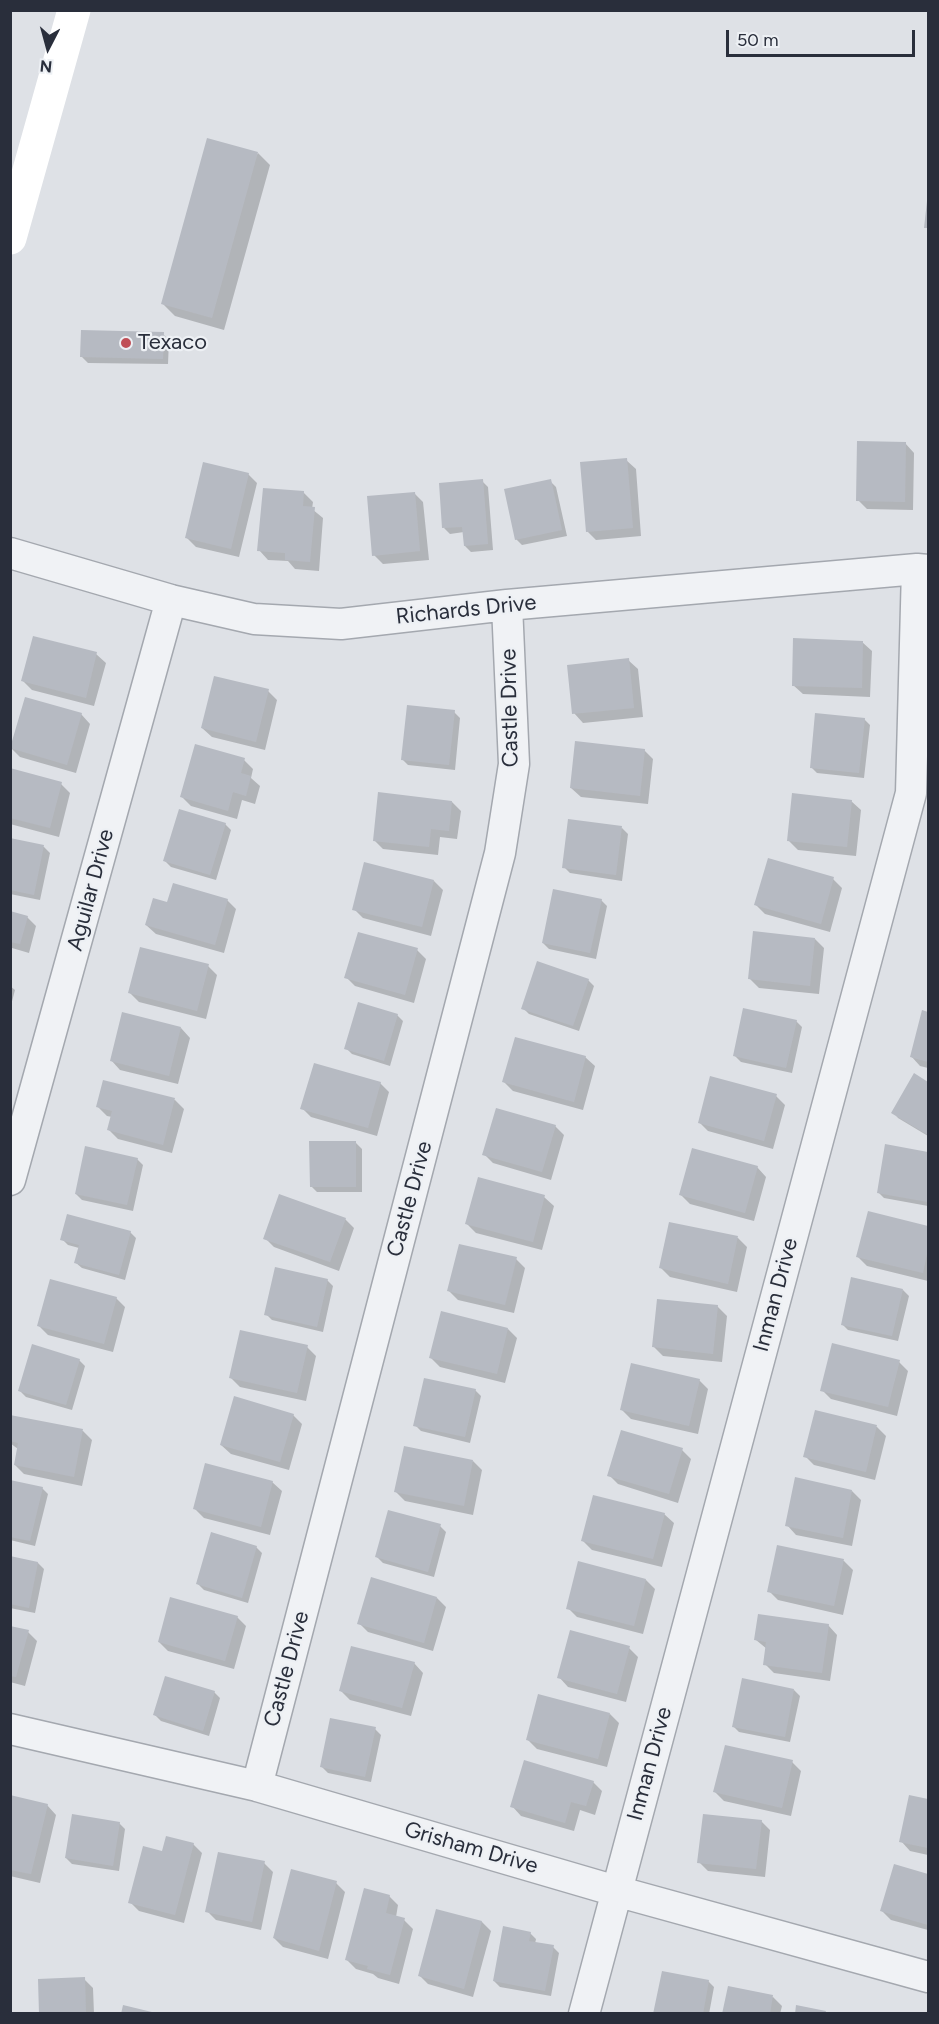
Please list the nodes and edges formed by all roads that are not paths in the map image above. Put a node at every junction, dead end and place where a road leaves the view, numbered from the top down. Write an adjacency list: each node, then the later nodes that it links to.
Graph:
1 (74, 10): 2 (main road)
2 (11, 237)
3 (10, 553): 5 (street, Richards Drive)
4 (923, 569): 6 (street, Richards Drive); 10 (street, Inman Drive)
5 (171, 600): 6 (street, Richards Drive); 7 (street, Aguilar Drive)
6 (507, 605): 9 (street, Castle Drive)
7 (10, 1180)
8 (10, 1729): 9 (street, Grisham Drive)
9 (257, 1786): 10 (street, Grisham Drive)
10 (616, 1891): 11 (street, Grisham Drive); 12 (street, Inman Drive)
11 (928, 1977)
12 (584, 2013)

